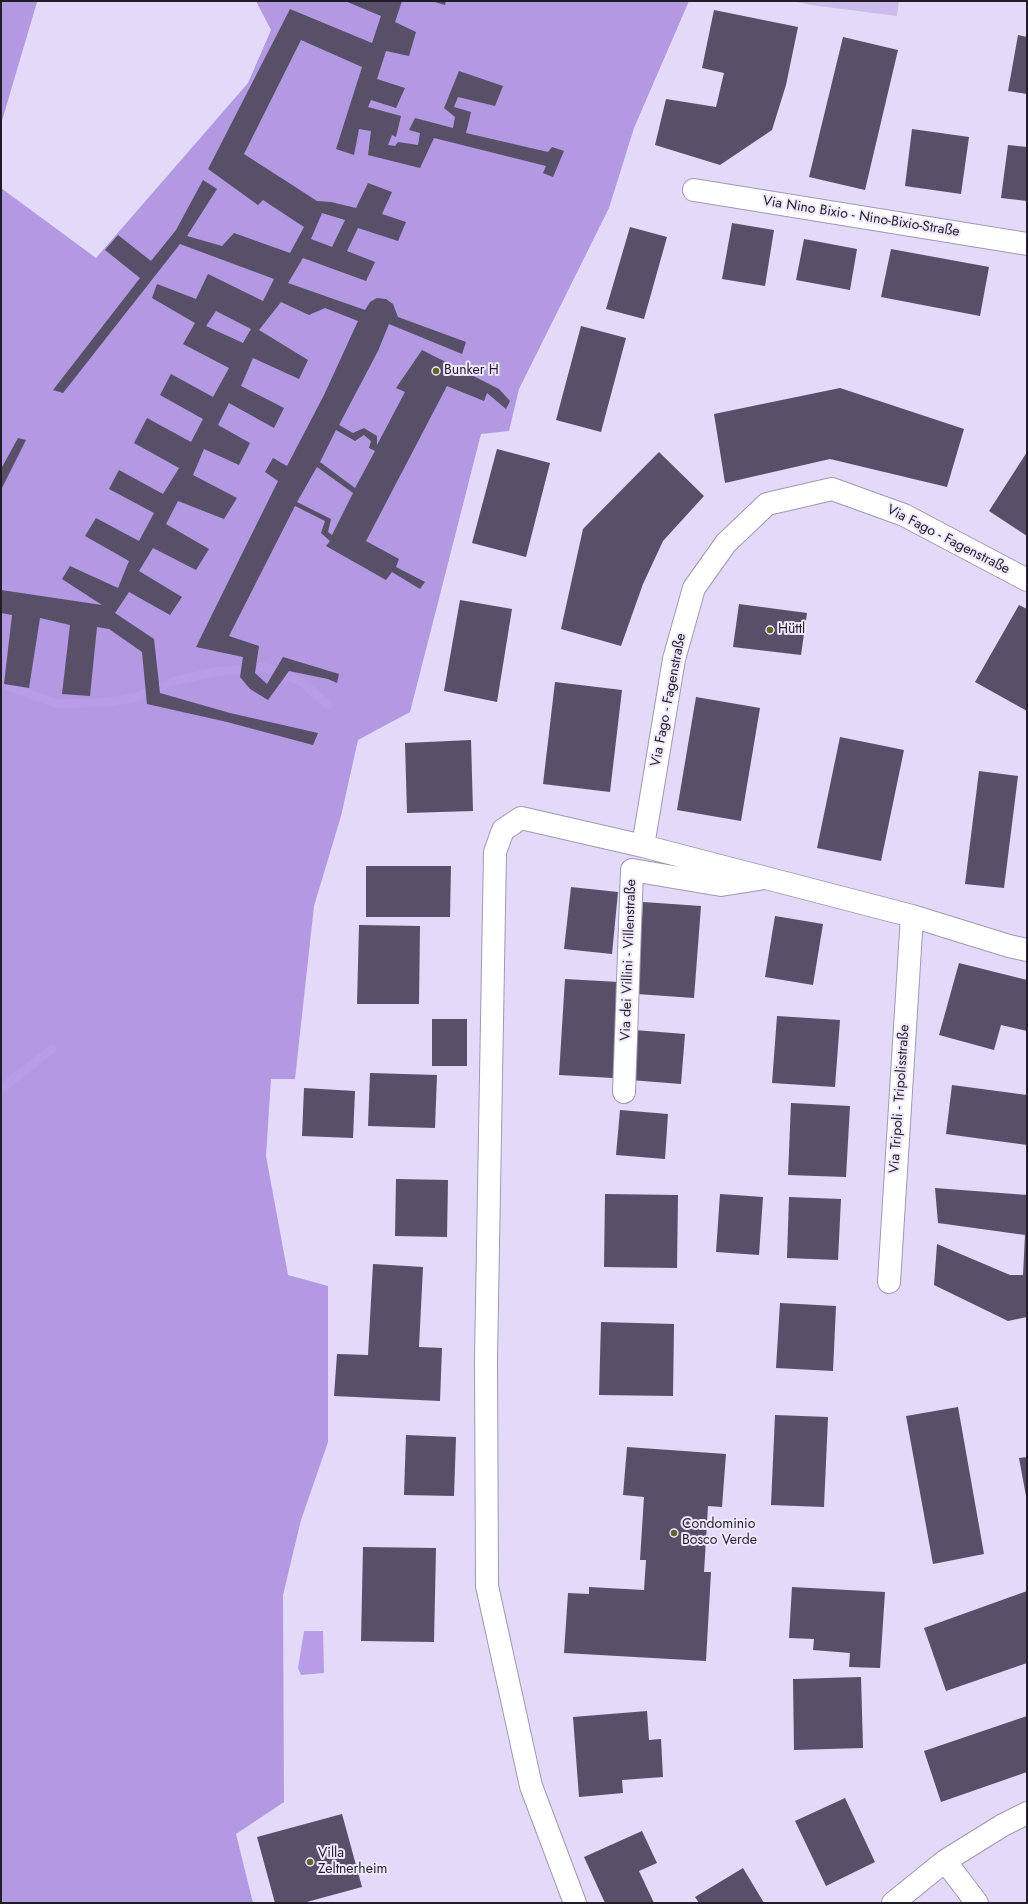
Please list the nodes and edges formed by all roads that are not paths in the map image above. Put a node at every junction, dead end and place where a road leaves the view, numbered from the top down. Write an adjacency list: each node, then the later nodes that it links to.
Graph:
1 (694, 190): 2 (street, Via Nino Bixio - Nino-Bixio-Straße)
2 (1027, 244)
3 (1027, 580): 4 (street, Via Fago - Fagenstraße)
4 (643, 846): 5 (street); 12 (street)
5 (768, 877): 6 (street); 8 (street, Via dei Villini - Villenstraße)
6 (912, 916): 7 (street); 9 (street, Via Tripoli - Tripolisstraße)
7 (1027, 950)
8 (624, 1092)
9 (889, 1282)
10 (1027, 1813): 11 (street)
11 (944, 1861): 13 (street); 14 (street)
12 (576, 1903)
13 (893, 1903)
14 (977, 1903)

